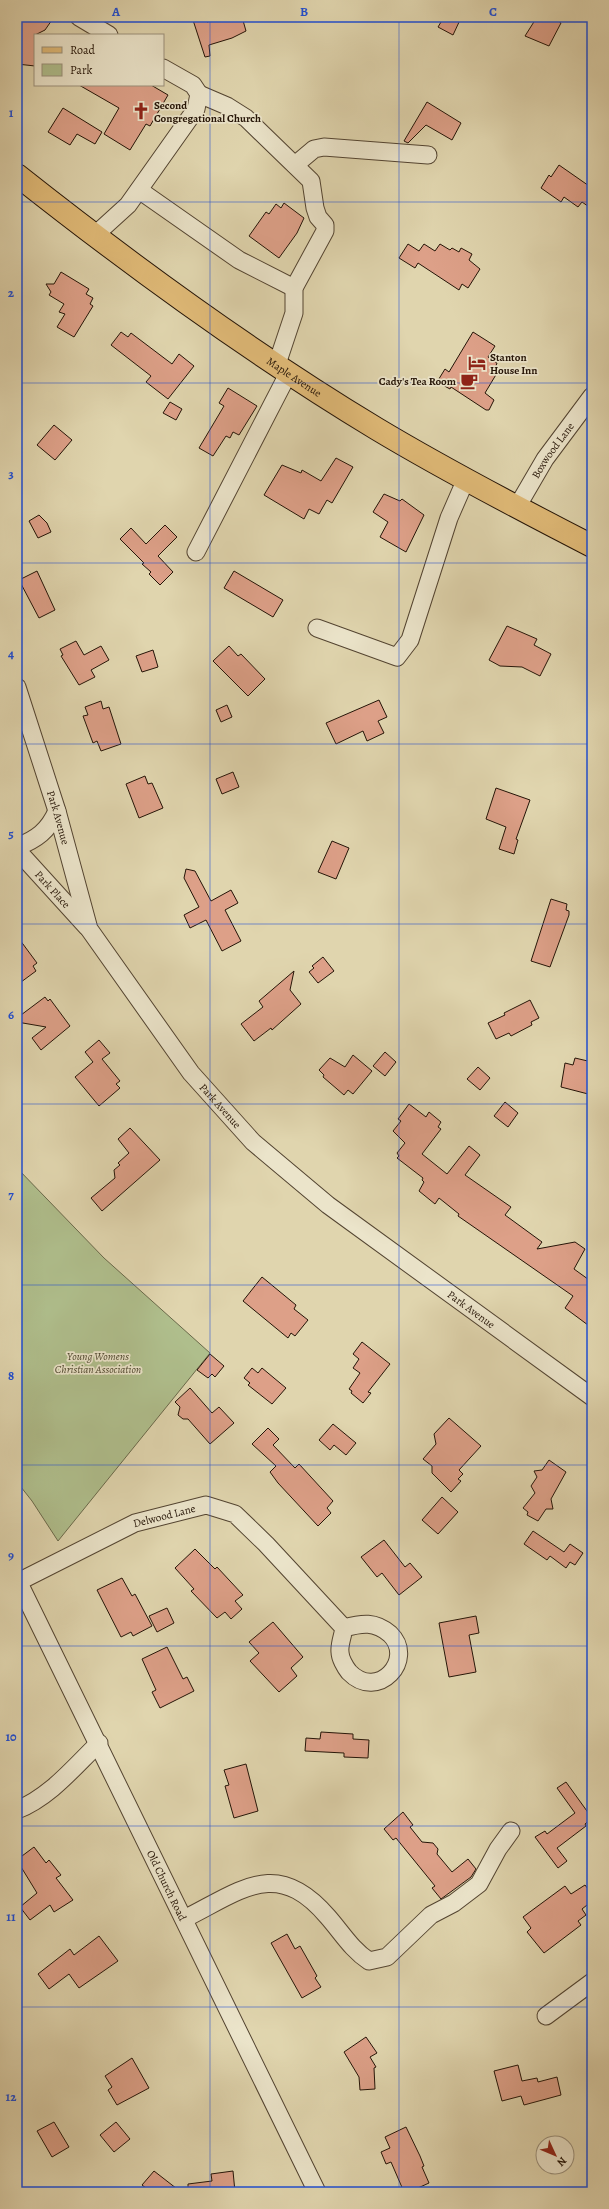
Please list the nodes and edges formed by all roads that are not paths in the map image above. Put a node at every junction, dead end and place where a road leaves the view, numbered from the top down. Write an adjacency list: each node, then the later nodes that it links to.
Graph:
1 (79, 17): 2 (street)
2 (107, 34)
3 (164, 69): 4 (street)
4 (199, 94): 6 (street); 8 (street)
5 (428, 155): 6 (street)
6 (295, 165): 10 (street)
7 (17, 175): 9 (main road, Maple Avenue)
8 (139, 190): 9 (street); 10 (street)
9 (95, 235): 11 (main road, Maple Avenue)
10 (294, 288): 11 (street)
11 (283, 368): 13 (main road, Maple Avenue); 16 (street)
12 (592, 396): 14 (street, Boxwood Lane)
13 (466, 479): 14 (main road, Maple Avenue); 17 (street)
14 (517, 507): 15 (main road, Maple Avenue)
15 (592, 546)
16 (196, 552)
17 (317, 628)
18 (17, 687): 19 (street, Park Avenue)
19 (57, 811): 20 (street); 22 (street, Park Avenue)
20 (17, 847)
21 (17, 850): 22 (street, Park Place)
22 (89, 929): 23 (street, Park Avenue)
23 (592, 1397)
24 (18, 1580): 25 (street, Delwood Lane); 26 (street, Old Church Road)
25 (344, 1628)
26 (99, 1743): 27 (street); 29 (street, Old Church Road)
27 (17, 1810)
28 (511, 1832): 29 (street)
29 (184, 1919): 32 (street, Old Church Road)
30 (592, 1982): 31 (street)
31 (546, 2016)
32 (318, 2192)

